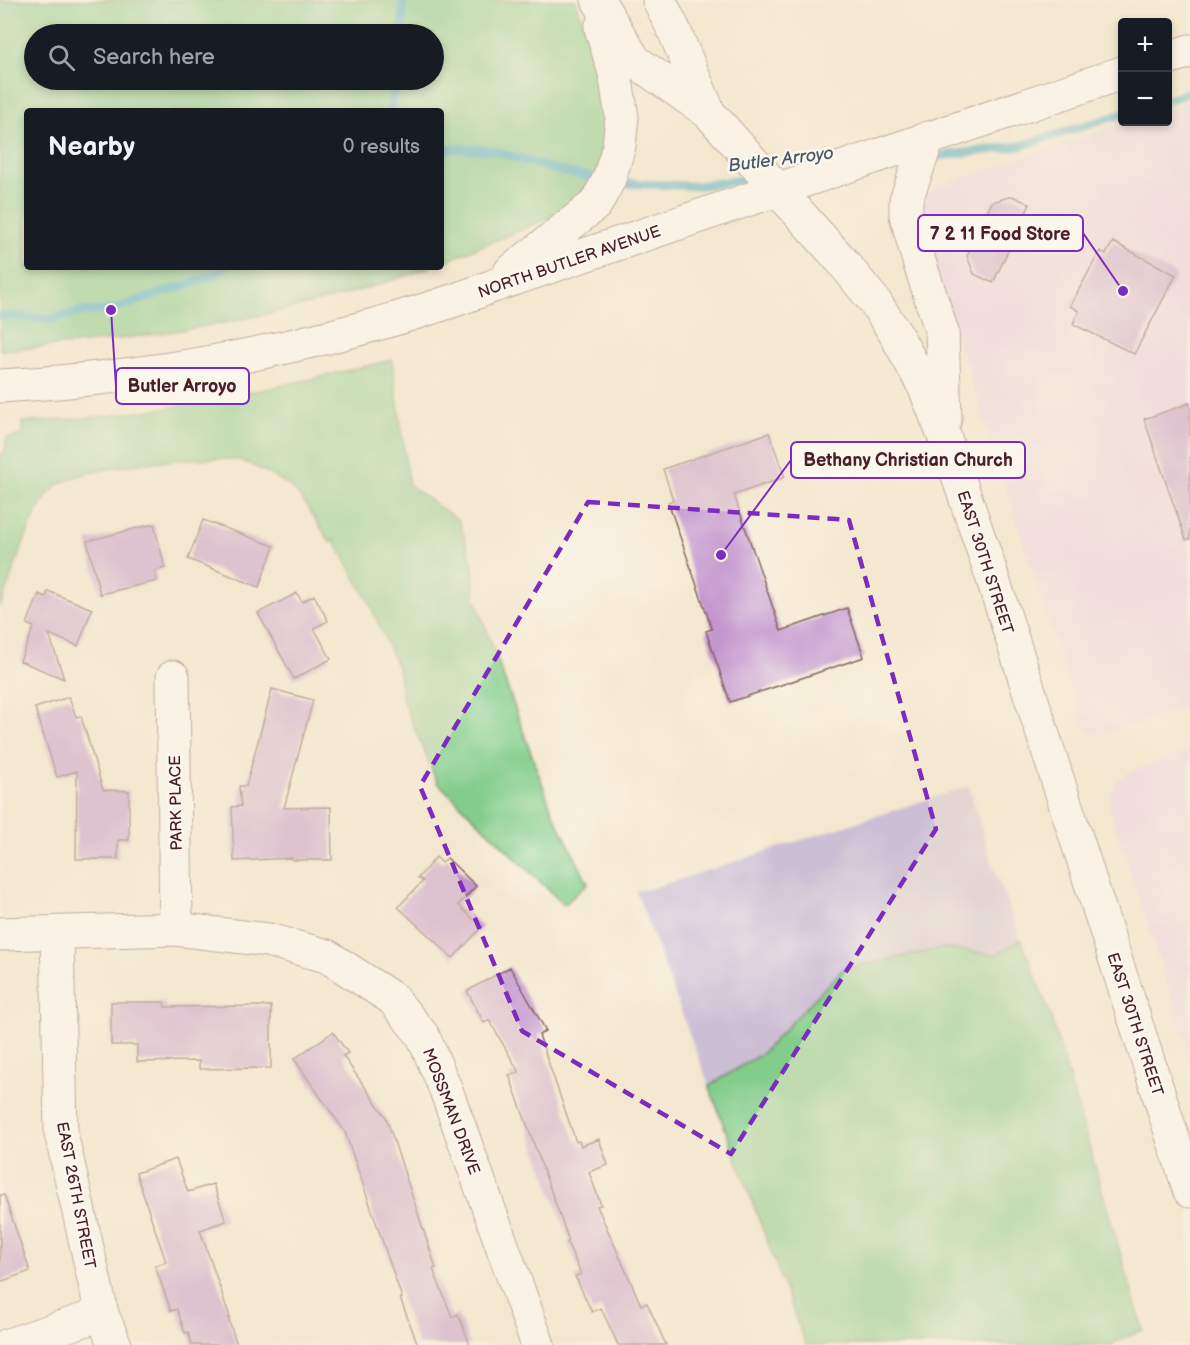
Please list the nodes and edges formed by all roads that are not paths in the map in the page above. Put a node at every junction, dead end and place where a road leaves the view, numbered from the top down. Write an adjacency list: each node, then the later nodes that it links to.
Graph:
1 (593, 0): 10 (main road)
2 (598, 0): 7 (main road, EAST 30TH STREET)
3 (659, 0): 7 (main road)
4 (1190, 51): 5 (main road)
5 (1172, 56)
6 (1118, 74): 8 (main road, NORTH BUTLER AVENUE)
7 (709, 113): 9 (main road, EAST 30TH STREET)
8 (928, 138): 9 (main road, NORTH BUTLER AVENUE); 12 (main road)
9 (778, 190): 10 (main road, NORTH BUTLER AVENUE); 12 (main road, EAST 30TH STREET)
10 (493, 286): 11 (main road, NORTH BUTLER AVENUE)
11 (0, 386)
12 (946, 441): 17 (main road, EAST 30TH STREET)
13 (173, 677): 14 (main road, PARK PLACE)
14 (176, 929): 16 (main road, MOSSMAN DRIVE); 21 (main road, MOSSMAN DRIVE)
15 (0, 934): 16 (main road, MOSSMAN DRIVE)
16 (57, 934): 18 (main road, EAST 26TH STREET)
17 (1190, 1191)
18 (102, 1314): 19 (main road); 20 (main road, EAST 26TH STREET)
19 (8, 1345)
20 (115, 1345)
21 (538, 1345)

